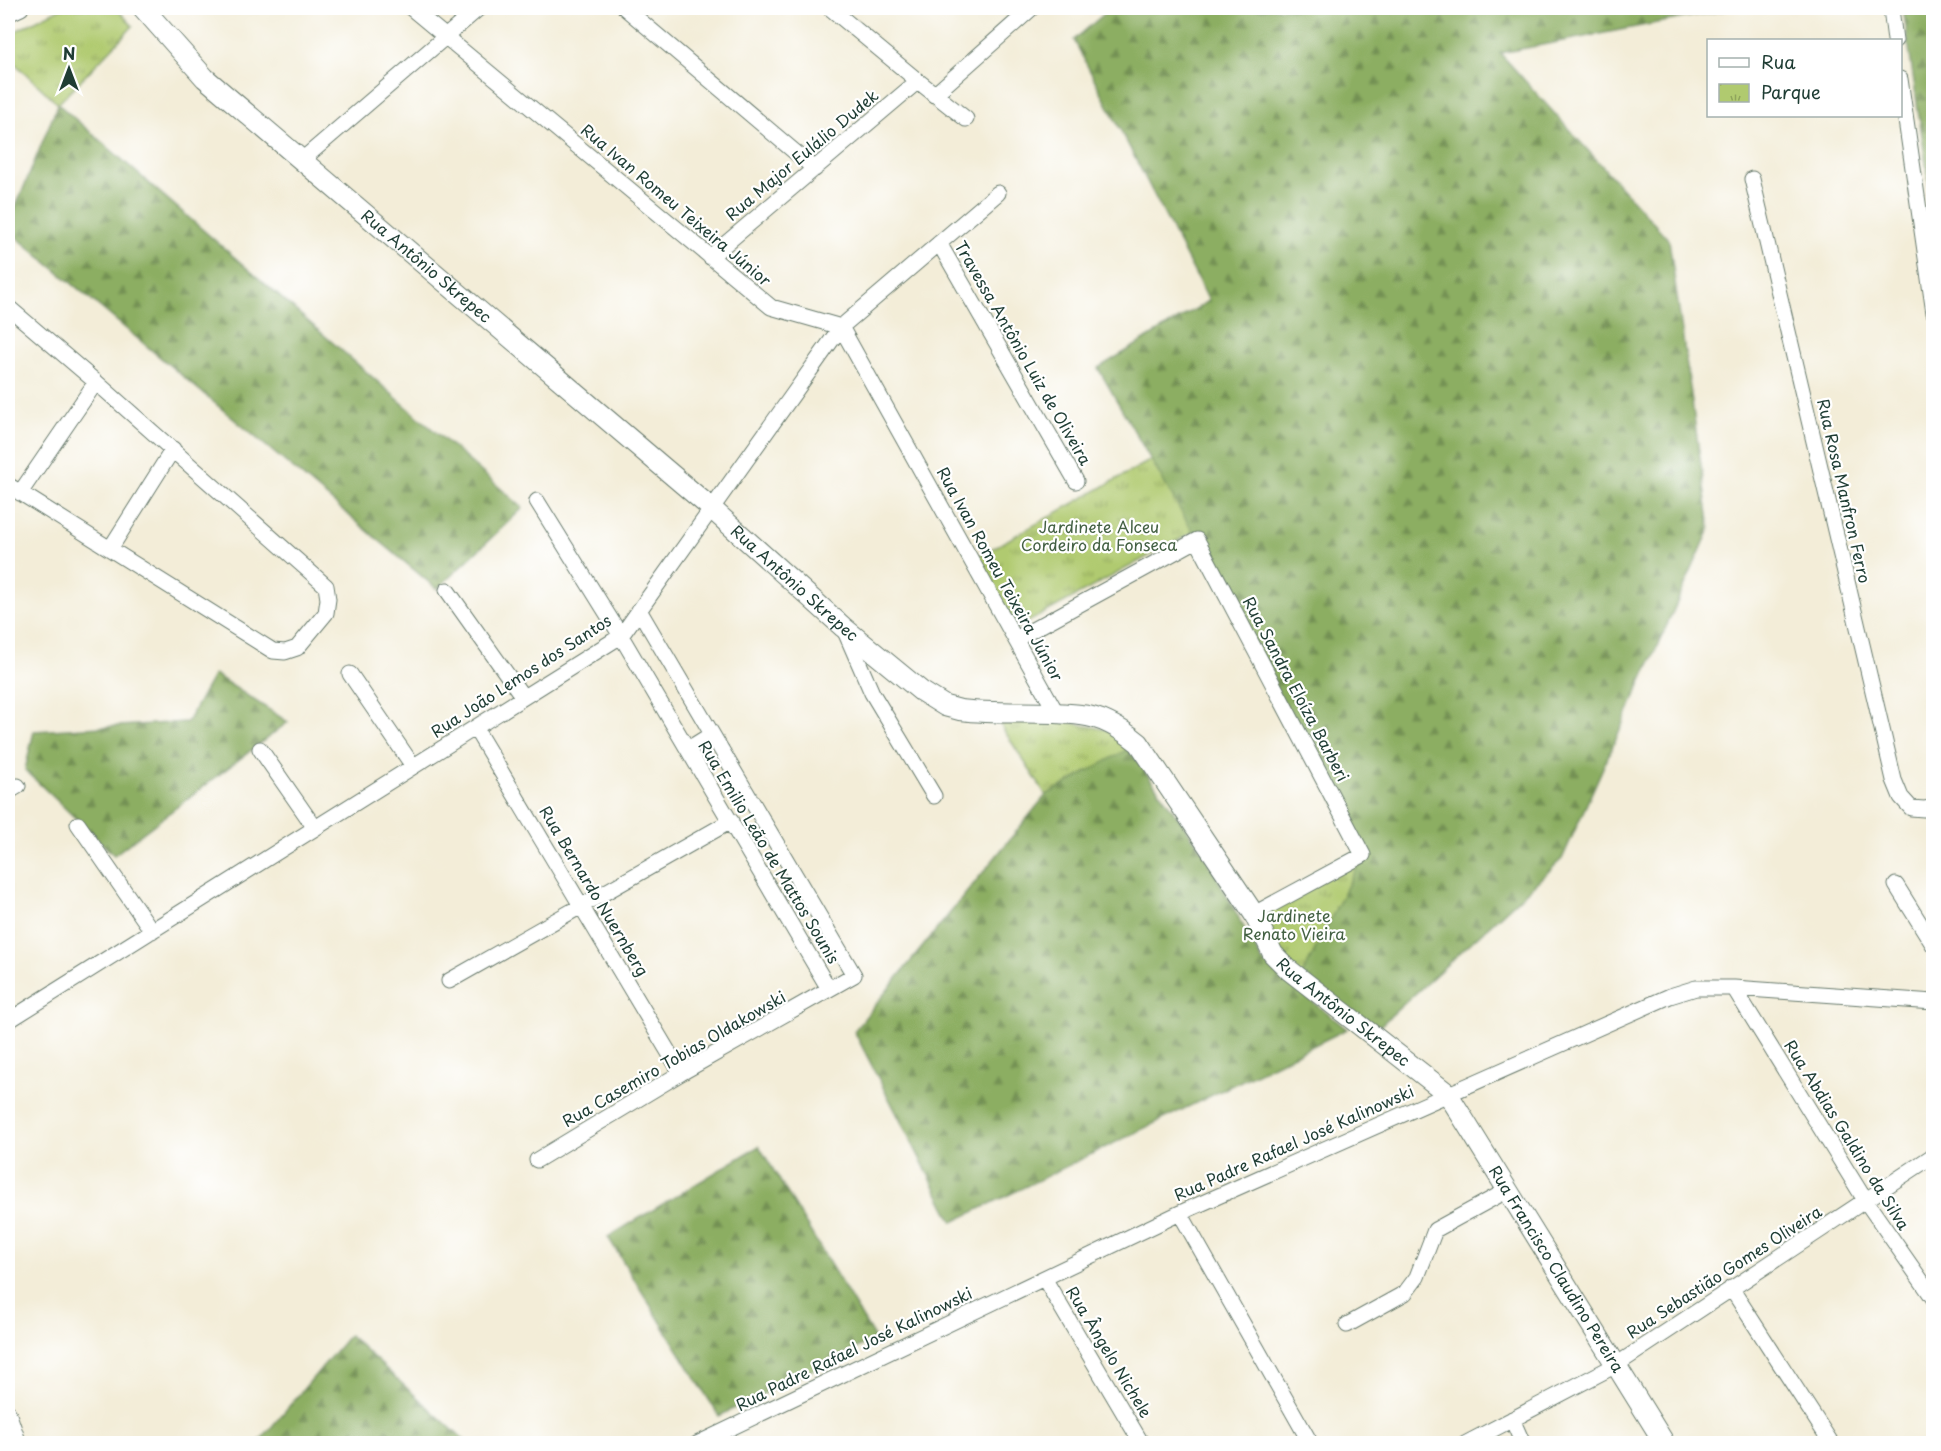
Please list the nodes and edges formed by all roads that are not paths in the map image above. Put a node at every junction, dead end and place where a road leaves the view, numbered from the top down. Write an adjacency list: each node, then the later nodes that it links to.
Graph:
1 (21, 8): 9 (street)
2 (143, 8): 16 (street, Rua Antônio Skrepec)
3 (411, 8): 10 (street, Rua Ivan Romeu Teixeira Júnior)
4 (479, 8): 10 (street)
5 (625, 8): 17 (street)
6 (831, 8): 12 (street)
7 (1032, 8): 14 (street)
8 (1891, 9): 11 (street)
9 (8, 14)
10 (446, 36): 16 (street); 21 (street, Rua Ivan Romeu Teixeira Júnior)
11 (1895, 39)
12 (918, 81): 14 (street); 17 (street, Rua Major Eulálio Dudek)
13 (1902, 93): 22 (street)
14 (934, 94): 15 (street)
15 (966, 119)
16 (302, 160): 30 (street, Rua Antônio Skrepec)
17 (815, 169): 21 (street, Rua Major Eulálio Dudek)
18 (1752, 179): 46 (street, Rua Rosa Manfron Ferro)
19 (998, 193): 20 (street, Rua João Lemos dos Santos)
20 (939, 243): 24 (street, Rua João Lemos dos Santos); 27 (street, Travessa Antônio Luiz de Oliveira)
21 (710, 257): 24 (street, Rua Ivan Romeu Teixeira Júnior)
22 (1934, 313)
23 (9, 314): 25 (street)
24 (841, 327): 30 (street, Rua João Lemos dos Santos); 36 (street, Rua Ivan Romeu Teixeira Júnior)
25 (96, 382): 26 (street); 28 (street)
26 (173, 449): 31 (street); 31 (street)
27 (1076, 481)
28 (14, 489): 31 (street)
29 (537, 501): 35 (street, Rua Emilio Leão de Mattos Sounis)
30 (711, 508): 33 (street, Rua João Lemos dos Santos); 34 (street, Rua Antônio Skrepec)
31 (110, 549)
32 (447, 590): 38 (street)
33 (639, 610): 35 (street, Rua João Lemos dos Santos); 41 (street, Rua Emilio Leão de Mattos Sounis)
34 (843, 627): 39 (street, Rua Antônio Skrepec); 45 (street)
35 (621, 636): 38 (street, Rua João Lemos dos Santos); 42 (street, Rua Emilio Leão de Mattos Sounis)
36 (1016, 639): 39 (street, Rua Ivan Romeu Teixeira Júnior); 52 (street, Rua Sandra Eloíza Barberi)
37 (350, 674): 44 (street)
38 (523, 698): 40 (street, Rua João Lemos dos Santos)
39 (1057, 714): 52 (street, Rua Antônio Skrepec)
40 (475, 728): 44 (street, Rua João Lemos dos Santos); 51 (street, Rua Bernardo Nuernberg)
41 (712, 734): 42 (street); 57 (street, Rua Emilio Leão de Mattos Sounis)
42 (688, 749): 47 (street, Rua Emilio Leão de Mattos Sounis)
43 (260, 750): 49 (street)
44 (413, 766): 49 (street, Rua João Lemos dos Santos)
45 (934, 796)
46 (1934, 807)
47 (730, 821): 51 (street); 57 (street, Rua Emilio Leão de Mattos Sounis)
48 (78, 824): 53 (street)
49 (315, 828): 53 (street, Rua João Lemos dos Santos)
50 (1896, 885): 54 (street)
51 (581, 906): 55 (street); 60 (street, Rua Bernardo Nuernberg)
52 (1254, 915): 61 (street, Rua Antônio Skrepec)
53 (152, 931): 59 (street, Rua João Lemos dos Santos)
54 (1934, 946)
55 (449, 981)
56 (1734, 988): 58 (street, Rua Padre Rafael José Kalinowski); 61 (street, Rua Padre Rafael José Kalinowski); 65 (street, Rua Abdias Galdino da Silva)
57 (829, 989): 60 (street, Rua Casemiro Tobias Oldakowski)
58 (1934, 1002)
59 (8, 1021)
60 (681, 1073): 63 (street, Rua Casemiro Tobias Oldakowski)
61 (1449, 1094): 64 (street, Rua Francisco Claudino Pereira); 66 (street, Rua Padre Rafael José Kalinowski)
62 (1934, 1155): 65 (street, Rua Sebastião Gomes Oliveira)
63 (537, 1160)
64 (1508, 1190): 70 (street); 71 (street, Rua Francisco Claudino Pereira)
65 (1865, 1200): 68 (street, Rua Sebastião Gomes Oliveira); 69 (street, Rua Abdias Galdino da Silva)
66 (1180, 1214): 67 (street, Rua Padre Rafael José Kalinowski); 77 (street)
67 (1044, 1278): 75 (street, Rua Padre Rafael José Kalinowski); 76 (street, Rua Ângelo Nichele)
68 (1731, 1288): 71 (street, Rua Sebastião Gomes Oliveira); 81 (street)
69 (1934, 1299)
70 (1347, 1325)
71 (1616, 1365): 73 (street, Rua Sebastião Gomes Oliveira); 80 (street, Rua Francisco Claudino Pereira)
72 (8, 1412): 74 (street)
73 (1512, 1419): 78 (street, Rua Sebastião Gomes Oliveira); 79 (street)
74 (19, 1443)
75 (697, 1443)
76 (1142, 1443)
77 (1311, 1443)
78 (1465, 1443)
79 (1523, 1443)
80 (1665, 1443)
81 (1832, 1443)

